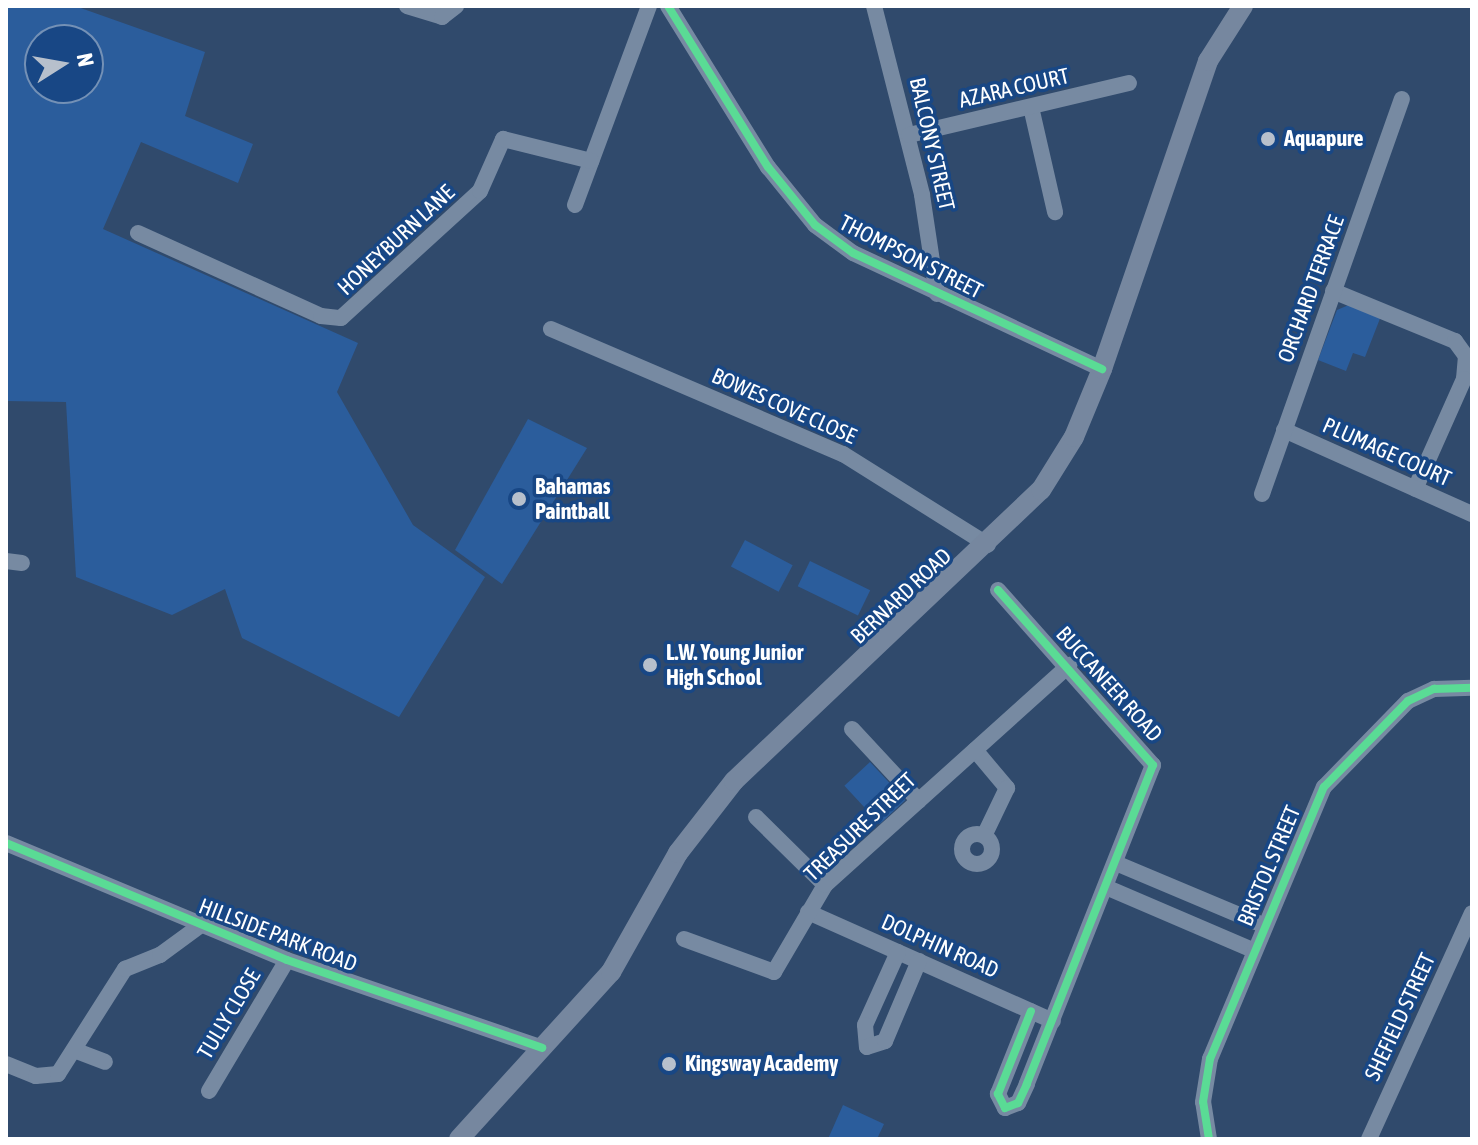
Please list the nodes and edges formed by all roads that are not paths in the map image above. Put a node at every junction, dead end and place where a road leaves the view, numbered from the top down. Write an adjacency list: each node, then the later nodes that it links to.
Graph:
1 (407, 6): 2 (street)
2 (456, 6)
3 (649, 6): 11 (street)
4 (668, 6): 16 (street, THOMPSON STREET)
5 (874, 6): 10 (street, BALCONY STREET)
6 (1243, 6): 18 (main road, BERNARD ROAD)
7 (1129, 83): 9 (street, AZARA COURT)
8 (1402, 99): 15 (street, ORCHARD TERRACE)
9 (1031, 107): 10 (street, AZARA COURT); 13 (street)
10 (909, 135): 16 (street, BALCONY STREET)
11 (591, 161): 12 (street); 14 (street, HONEYBURN LANE)
12 (575, 205)
13 (1055, 212)
14 (138, 233)
15 (1333, 291): 19 (street, ORCHARD TERRACE); 20 (street)
16 (937, 294): 18 (street, THOMPSON STREET)
17 (551, 329): 23 (street, BOWES COVE CLOSE)
18 (1102, 369): 23 (main road, BERNARD ROAD)
19 (1284, 430): 20 (street, PLUMAGE COURT); 21 (street, ORCHARD TERRACE)
20 (1415, 489): 22 (street, PLUMAGE COURT)
21 (1262, 494)
22 (1472, 514)
23 (988, 545): 47 (main road, BERNARD ROAD)
24 (998, 590): 25 (street, BUCCANEER ROAD)
25 (1069, 665): 28 (street, TREASURE STREET); 33 (street, BUCCANEER ROAD)
26 (1472, 688): 39 (street, BRISTOL STREET)
27 (852, 729): 29 (street)
28 (975, 750): 29 (street, TREASURE STREET); 31 (street)
29 (919, 801): 34 (street, TREASURE STREET)
30 (756, 817): 34 (street)
31 (984, 836)
32 (6, 843): 38 (street, HILLSIDE PARK ROAD)
33 (1118, 864): 35 (street, BUCCANEER ROAD); 39 (street)
34 (825, 885): 36 (street, TREASURE STREET)
35 (1108, 888): 41 (street); 46 (street, BUCCANEER ROAD)
36 (808, 912): 40 (street, TREASURE STREET); 42 (street, DOLPHIN ROAD)
37 (1472, 913): 54 (street, SHEFIELD STREET)
38 (201, 925): 43 (street, HILLSIDE PARK ROAD); 48 (street)
39 (1263, 925): 41 (street, BRISTOL STREET)
40 (684, 939)
41 (1253, 950): 53 (street, BRISTOL STREET)
42 (898, 952): 44 (street, DOLPHIN ROAD); 44 (street)
43 (287, 960): 47 (street, HILLSIDE PARK ROAD); 51 (street, TULLY CLOSE)
44 (919, 961): 45 (street, DOLPHIN ROAD)
45 (1031, 1011): 46 (street, DOLPHIN ROAD); 46 (street, BUCCANEER ROAD)
46 (1053, 1021)
47 (542, 1048): 52 (main road, BERNARD ROAD)
48 (74, 1050): 49 (street); 50 (street)
49 (105, 1062)
50 (6, 1064)
51 (209, 1091)
52 (459, 1139)
53 (1209, 1139)
54 (1369, 1139)

